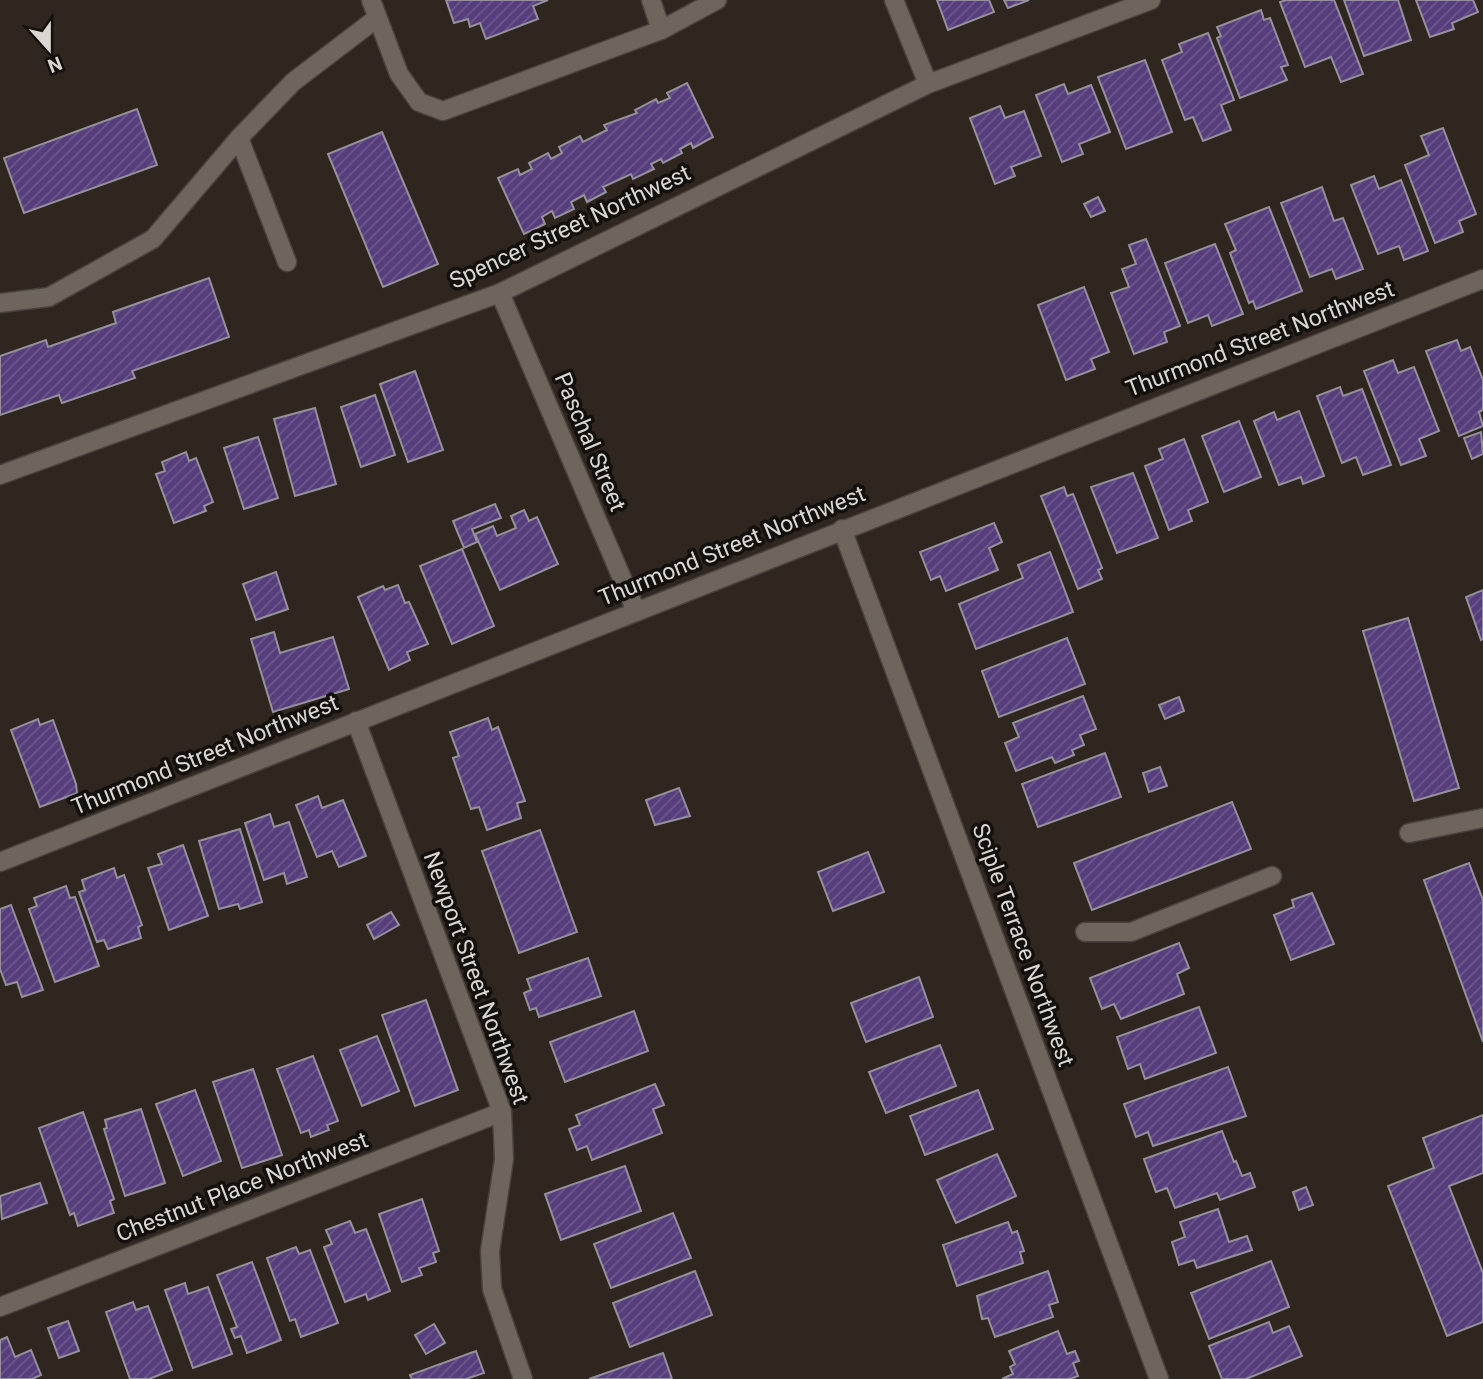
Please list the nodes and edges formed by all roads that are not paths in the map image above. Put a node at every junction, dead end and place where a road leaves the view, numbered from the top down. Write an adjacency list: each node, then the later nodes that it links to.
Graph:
1 (371, 0): 6 (street)
2 (650, 0): 7 (street)
3 (717, 0): 7 (street)
4 (894, 0): 8 (street)
5 (1151, 0): 8 (street, Spencer Street Northwest)
6 (377, 18): 7 (street); 9 (street)
7 (661, 30)
8 (928, 84): 12 (street, Spencer Street Northwest)
9 (239, 138): 10 (street); 13 (street)
10 (287, 262)
11 (1483, 279): 15 (street, Thurmond Street Northwest)
12 (500, 293): 14 (street, Spencer Street Northwest); 16 (street, Paschal Street)
13 (0, 303)
14 (0, 475)
15 (842, 529): 16 (street, Thurmond Street Northwest); 26 (street, Sciple Terrace Northwest)
16 (636, 611): 17 (street, Thurmond Street Northwest)
17 (356, 721): 20 (street, Thurmond Street Northwest); 23 (street, Newport Street Northwest)
18 (1483, 818): 19 (street)
19 (1409, 833)
20 (0, 862)
21 (1272, 876): 22 (street)
22 (1085, 932)
23 (502, 1112): 24 (street, Chestnut Place Northwest); 25 (street, Newport Street Northwest)
24 (0, 1307)
25 (523, 1379)
26 (1158, 1379)

